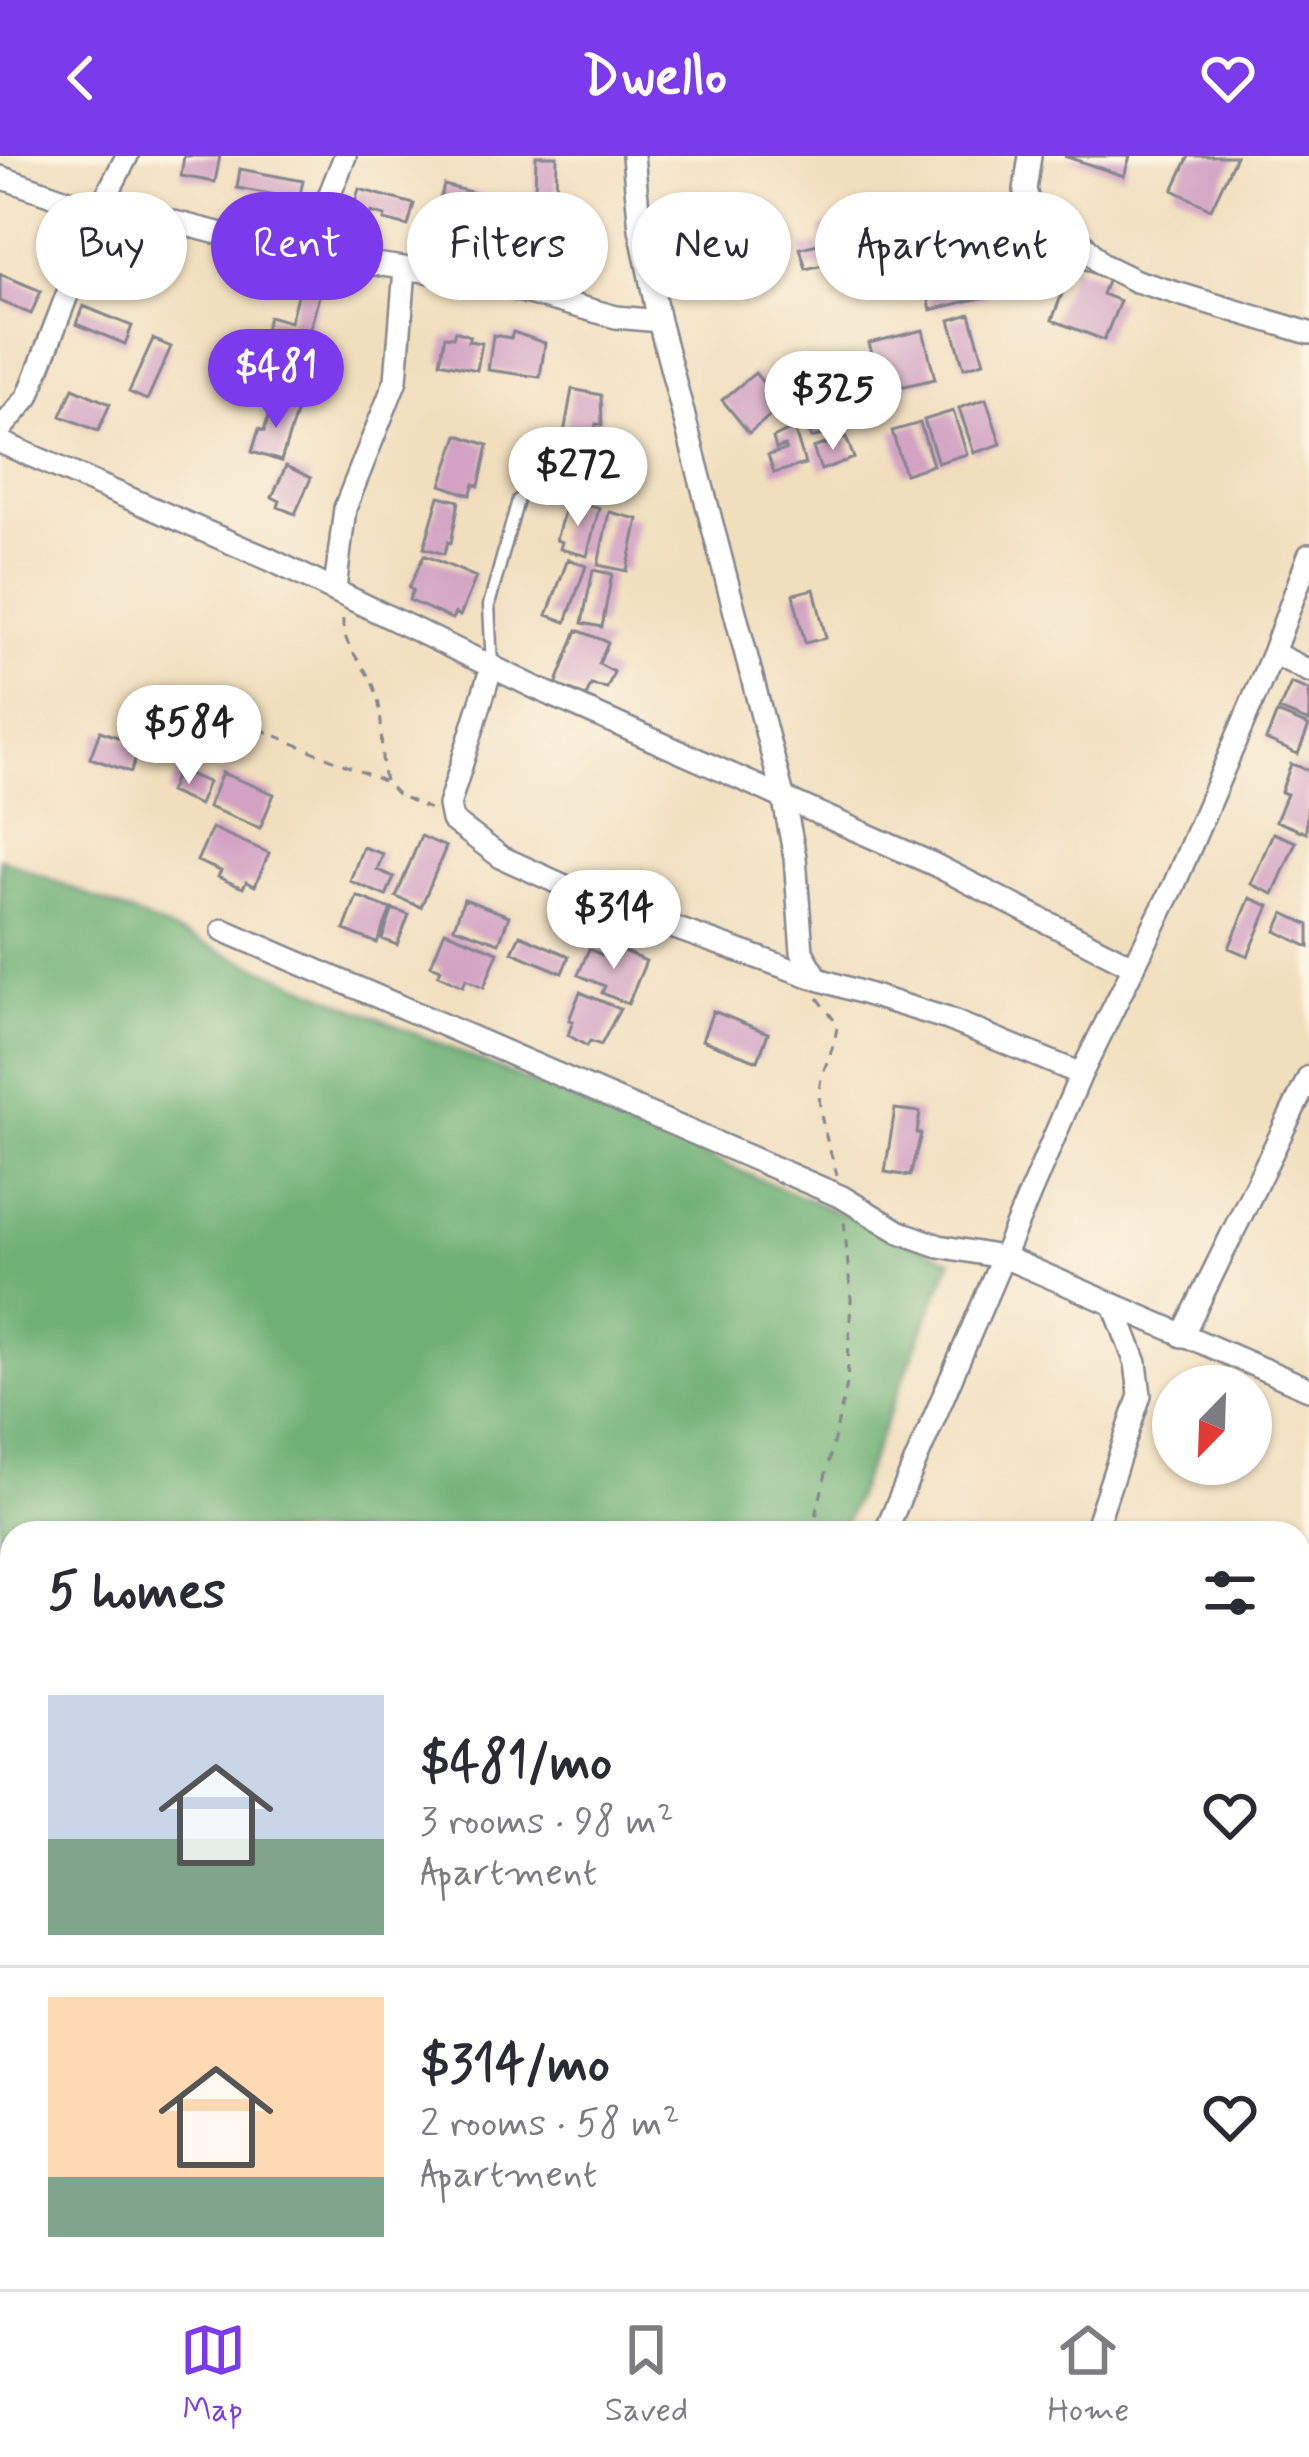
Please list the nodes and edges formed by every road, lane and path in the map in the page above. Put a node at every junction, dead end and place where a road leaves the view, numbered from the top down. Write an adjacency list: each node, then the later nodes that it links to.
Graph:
1 (128, 156): 7 (street)
2 (345, 156): 8 (street)
3 (633, 156): 12 (street)
4 (1030, 156): 13 (street)
5 (0, 177): 6 (street)
6 (43, 192)
7 (109, 192)
8 (330, 192)
9 (383, 266): 10 (street)
10 (405, 269): 12 (street); 18 (street)
11 (65, 300): 14 (street)
12 (659, 321): 24 (street)
13 (1309, 332)
14 (0, 430)
15 (0, 442): 18 (street)
16 (518, 500): 20 (lane)
17 (1309, 555): 19 (street)
18 (343, 593): 20 (street); 23 (path)
19 (1273, 653): 21 (street); 27 (street)
20 (493, 666): 24 (street); 25 (street)
21 (1309, 670)
22 (243, 722): 23 (path)
23 (385, 781): 25 (path)
24 (783, 796): 27 (street); 28 (street)
25 (452, 820): 28 (street)
26 (223, 929): 31 (street)
27 (1133, 966): 29 (street)
28 (818, 979): 29 (street); 31 (path)
29 (1081, 1074): 32 (street)
30 (1309, 1077): 34 (street)
31 (842, 1197): 32 (street); 36 (path)
32 (1006, 1258): 33 (street); 37 (street)
33 (1114, 1308): 34 (street); 38 (street)
34 (1182, 1336): 35 (street)
35 (1309, 1389)
36 (815, 1521)
37 (889, 1521)
38 (1098, 1521)

